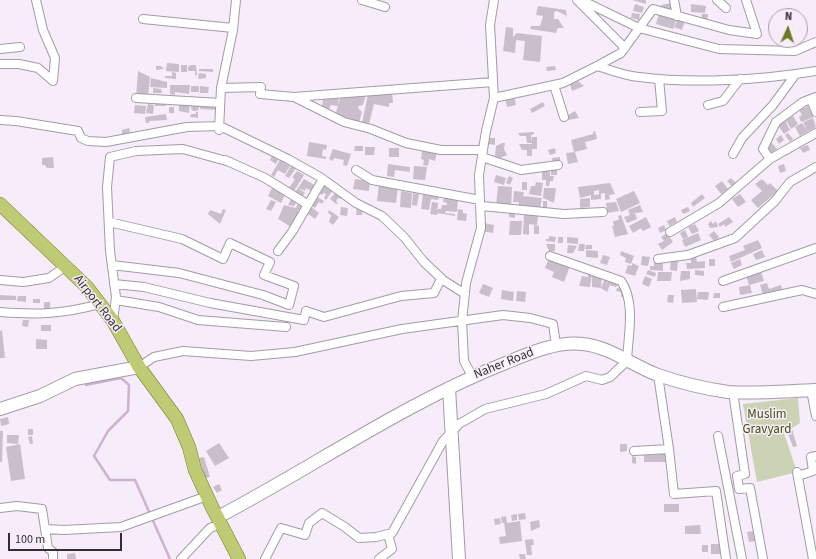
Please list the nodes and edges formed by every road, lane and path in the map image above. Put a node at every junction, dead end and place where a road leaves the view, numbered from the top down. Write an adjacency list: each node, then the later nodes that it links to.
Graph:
1 (36, 0): 20 (street)
2 (236, 0): 14 (street)
3 (362, 0): 10 (street)
4 (494, 0): 26 (street)
5 (576, 0): 18 (street)
6 (581, 0): 15 (street)
7 (674, 0): 12 (street)
8 (717, 0): 11 (street)
9 (746, 0): 12 (street)
10 (385, 7)
11 (726, 8)
12 (677, 16): 15 (street)
13 (143, 19): 14 (street)
14 (233, 28): 28 (street)
15 (639, 28): 16 (street); 18 (street)
16 (816, 42)
17 (20, 47): 19 (street)
18 (625, 48): 21 (street)
19 (0, 49)
20 (0, 64)
21 (598, 66): 24 (street); 27 (street)
22 (816, 71): 23 (street)
23 (795, 75): 25 (street); 42 (street)
24 (659, 79): 25 (street); 35 (street)
25 (740, 79): 34 (street)
26 (493, 82): 29 (street); 31 (street)
27 (554, 85): 31 (street); 37 (street)
28 (221, 88): 29 (street); 33 (street)
29 (294, 97): 41 (street)
30 (136, 98): 33 (street)
31 (494, 98): 41 (street)
32 (813, 98): 36 (street); 43 (street)
33 (220, 103): 39 (street)
34 (708, 105)
35 (640, 112)
36 (816, 112)
37 (564, 117)
38 (0, 120): 39 (street)
39 (219, 128): 47 (street)
40 (816, 133): 43 (street)
41 (482, 154): 44 (street); 48 (street)
42 (733, 154)
43 (770, 159): 53 (street)
44 (558, 165)
45 (816, 167): 57 (street)
46 (356, 170): 48 (street)
47 (323, 179): 50 (street); 60 (street)
48 (481, 203): 51 (street); 64 (street)
49 (0, 204): 59 (main road, Airport Road)
50 (307, 204): 52 (street); 55 (street)
51 (603, 212)
52 (109, 222): 58 (street); 58 (street)
53 (670, 232)
54 (816, 248): 62 (street)
55 (278, 251)
56 (550, 256): 74 (street)
57 (658, 259)
58 (112, 265): 63 (street)
59 (66, 266): 61 (street); 67 (main road, Airport Road)
60 (441, 279): 63 (street); 64 (street)
61 (0, 280)
62 (723, 281)
63 (114, 284): 66 (street)
64 (465, 294): 71 (street)
65 (816, 294): 68 (street)
66 (116, 300): 70 (street); 72 (street)
67 (100, 304): 69 (street); 70 (main road, Airport Road)
68 (723, 307)
69 (0, 312)
70 (113, 321): 75 (main road, Airport Road)
71 (462, 321): 73 (street); 75 (street); 77 (street)
72 (286, 327)
73 (556, 345): 74 (main road, Naher Road); 77 (main road, Naher Road)
74 (627, 361): 76 (main road, Naher Road); 83 (street)
75 (139, 367): 81 (main road); 88 (main road, Airport Road)
76 (658, 375): 80 (main road, Naher Road); 85 (street)
77 (472, 376): 78 (main road, Naher Road)
78 (449, 388): 83 (main road); 90 (main road, Naher Road)
79 (813, 390): 80 (main road, Naher Road); 82 (street)
80 (733, 392): 101 (street)
81 (0, 409)
82 (816, 416)
83 (451, 432): 92 (street); 98 (main road)
84 (718, 436): 100 (street)
85 (669, 449): 86 (street); 99 (street)
86 (634, 451)
87 (816, 456): 102 (street)
88 (207, 496): 90 (main road, Airport Road); 91 (street)
89 (0, 508): 91 (street)
90 (220, 521): 94 (street); 95 (main road, Airport Road)
91 (45, 529): 93 (street)
92 (388, 534): 96 (street); 97 (street)
93 (53, 559)
94 (181, 559)
95 (239, 559)
96 (265, 559)
97 (379, 559)
98 (459, 559)
99 (726, 559)
100 (742, 559)
101 (763, 559)
102 (813, 559)

